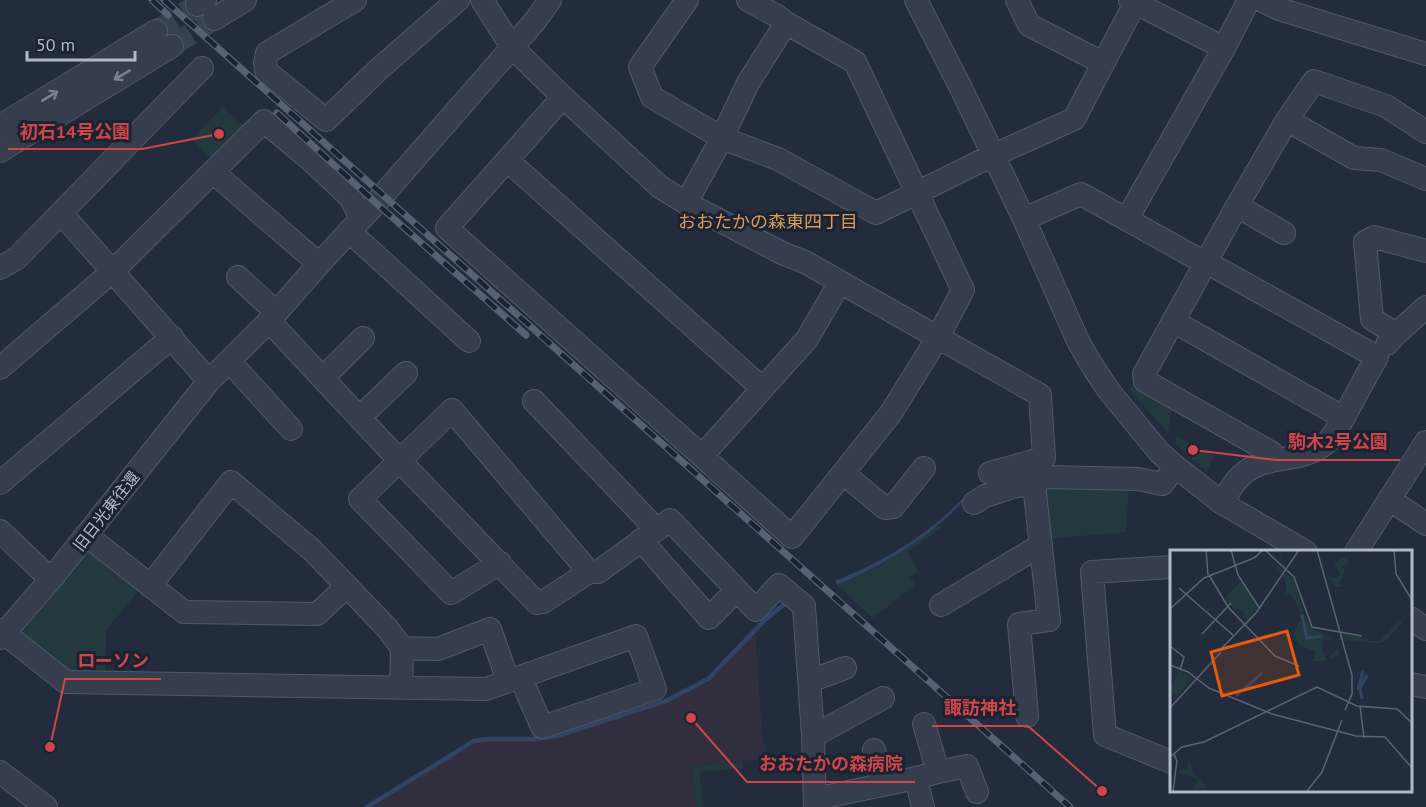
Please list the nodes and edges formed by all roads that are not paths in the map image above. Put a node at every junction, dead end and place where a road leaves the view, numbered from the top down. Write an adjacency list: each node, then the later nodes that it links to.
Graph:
1 (245, 0): 13 (street)
2 (355, 0): 3 (street)
3 (458, 0)
4 (482, 0): 15 (street)
5 (550, 0): 15 (street, 旧日光東往還)
6 (748, 0): 14 (street)
7 (916, 0): 26 (street)
8 (1017, 0): 18 (street)
9 (1249, 0): 16 (street)
10 (1261, 0): 17 (street)
11 (1132, 1): 16 (street); 18 (street)
12 (675, 4): 24 (street)
13 (205, 8)
14 (786, 23): 24 (street); 30 (street)
15 (512, 47): 20 (street); 36 (street, 旧日光東往還)
16 (1224, 48): 35 (street)
17 (1426, 54)
18 (1103, 63): 26 (street)
19 (202, 68): 33 (street)
20 (563, 97): 27 (street); 31 (street)
21 (1287, 120): 23 (street); 29 (street); 32 (street)
22 (0, 126): 25 (street, one-way to 25)
23 (1426, 132)
24 (722, 138): 30 (street); 31 (street)
25 (0, 151)
26 (994, 157): 30 (street); 34 (street)
27 (507, 160): 59 (street); 65 (street)
28 (213, 172): 36 (street); 40 (street); 42 (street)
29 (1426, 178)
30 (918, 193): 50 (street)
31 (686, 203): 44 (street)
32 (1237, 206): 37 (street); 39 (street)
33 (61, 213): 41 (street); 42 (street)
34 (1024, 219): 35 (street); 68 (street)
35 (1127, 219): 39 (street)
36 (355, 225): 40 (street, 旧日光東往還); 52 (street)
37 (1284, 233)
38 (1426, 251): 48 (street)
39 (1205, 263): 47 (street); 53 (street)
40 (319, 264): 46 (street, 旧日光東往還)
41 (0, 268)
42 (113, 271): 49 (street); 55 (street)
43 (238, 277): 46 (street)
44 (840, 282): 50 (street); 59 (street)
45 (1426, 307): 48 (street)
46 (273, 317): 54 (street, 旧日光東往還); 57 (street)
47 (1173, 321): 62 (street); 66 (street)
48 (1396, 334): 53 (street)
49 (172, 337): 58 (street); 73 (street)
50 (938, 337): 70 (street); 72 (street)
51 (363, 338): 57 (street)
52 (469, 340)
53 (1377, 357): 62 (street)
54 (229, 361): 58 (street, 旧日光東往還); 63 (street)
55 (0, 368)
56 (406, 373): 61 (street)
57 (323, 378): 61 (street)
58 (209, 381): 79 (street, 旧日光東往還)
59 (762, 388): 65 (street)
60 (534, 401): 80 (street)
61 (360, 417): 67 (street)
62 (1344, 418): 66 (street)
63 (291, 429)
64 (1426, 442): 74 (street)
65 (702, 456): 70 (street)
66 (1274, 459): 76 (street)
67 (400, 461): 85 (street); 85 (street); 87 (street)
68 (1176, 466): 72 (street); 76 (street)
69 (924, 468): 70 (street)
70 (843, 473)
71 (990, 473): 72 (street)
72 (1041, 473): 75 (street); 81 (street)
73 (0, 483)
74 (1389, 499): 77 (street); 84 (street)
75 (974, 503)
76 (1222, 503): 82 (street)
77 (1426, 524)
78 (0, 531): 88 (street)
79 (86, 535): 88 (street, 旧日光東往還); 89 (street)
80 (649, 535): 87 (street); 91 (street); 91 (street)
81 (1041, 545): 92 (street); 104 (street)
82 (1282, 546): 83 (street)
83 (1298, 550)
84 (1357, 550)
85 (500, 563): 87 (street)
86 (1170, 567): 108 (street)
87 (590, 572)
88 (52, 578): 95 (street, 旧日光東往還)
89 (150, 586): 90 (street); 90 (street)
90 (346, 587): 96 (street)
91 (737, 590): 99 (street)
92 (941, 605)
93 (1411, 619): 94 (street)
94 (1426, 629)
95 (2, 634): 102 (street)
96 (402, 648): 98 (street); 102 (street)
97 (845, 668): 99 (street)
98 (515, 680): 98 (street); 102 (street)
99 (810, 681): 106 (street)
100 (1411, 684): 101 (street)
101 (1426, 687)
102 (401, 688)
103 (883, 698): 106 (street)
104 (1027, 717)
105 (924, 724): 110 (street)
106 (813, 736): 114 (street)
107 (874, 750): 112 (street)
108 (1170, 762)
109 (0, 772): 115 (street)
110 (938, 772): 111 (street); 113 (street)
111 (916, 778): 112 (street); 116 (street)
112 (882, 785): 114 (street)
113 (977, 792)
114 (815, 803)
115 (46, 807)
116 (923, 807)

